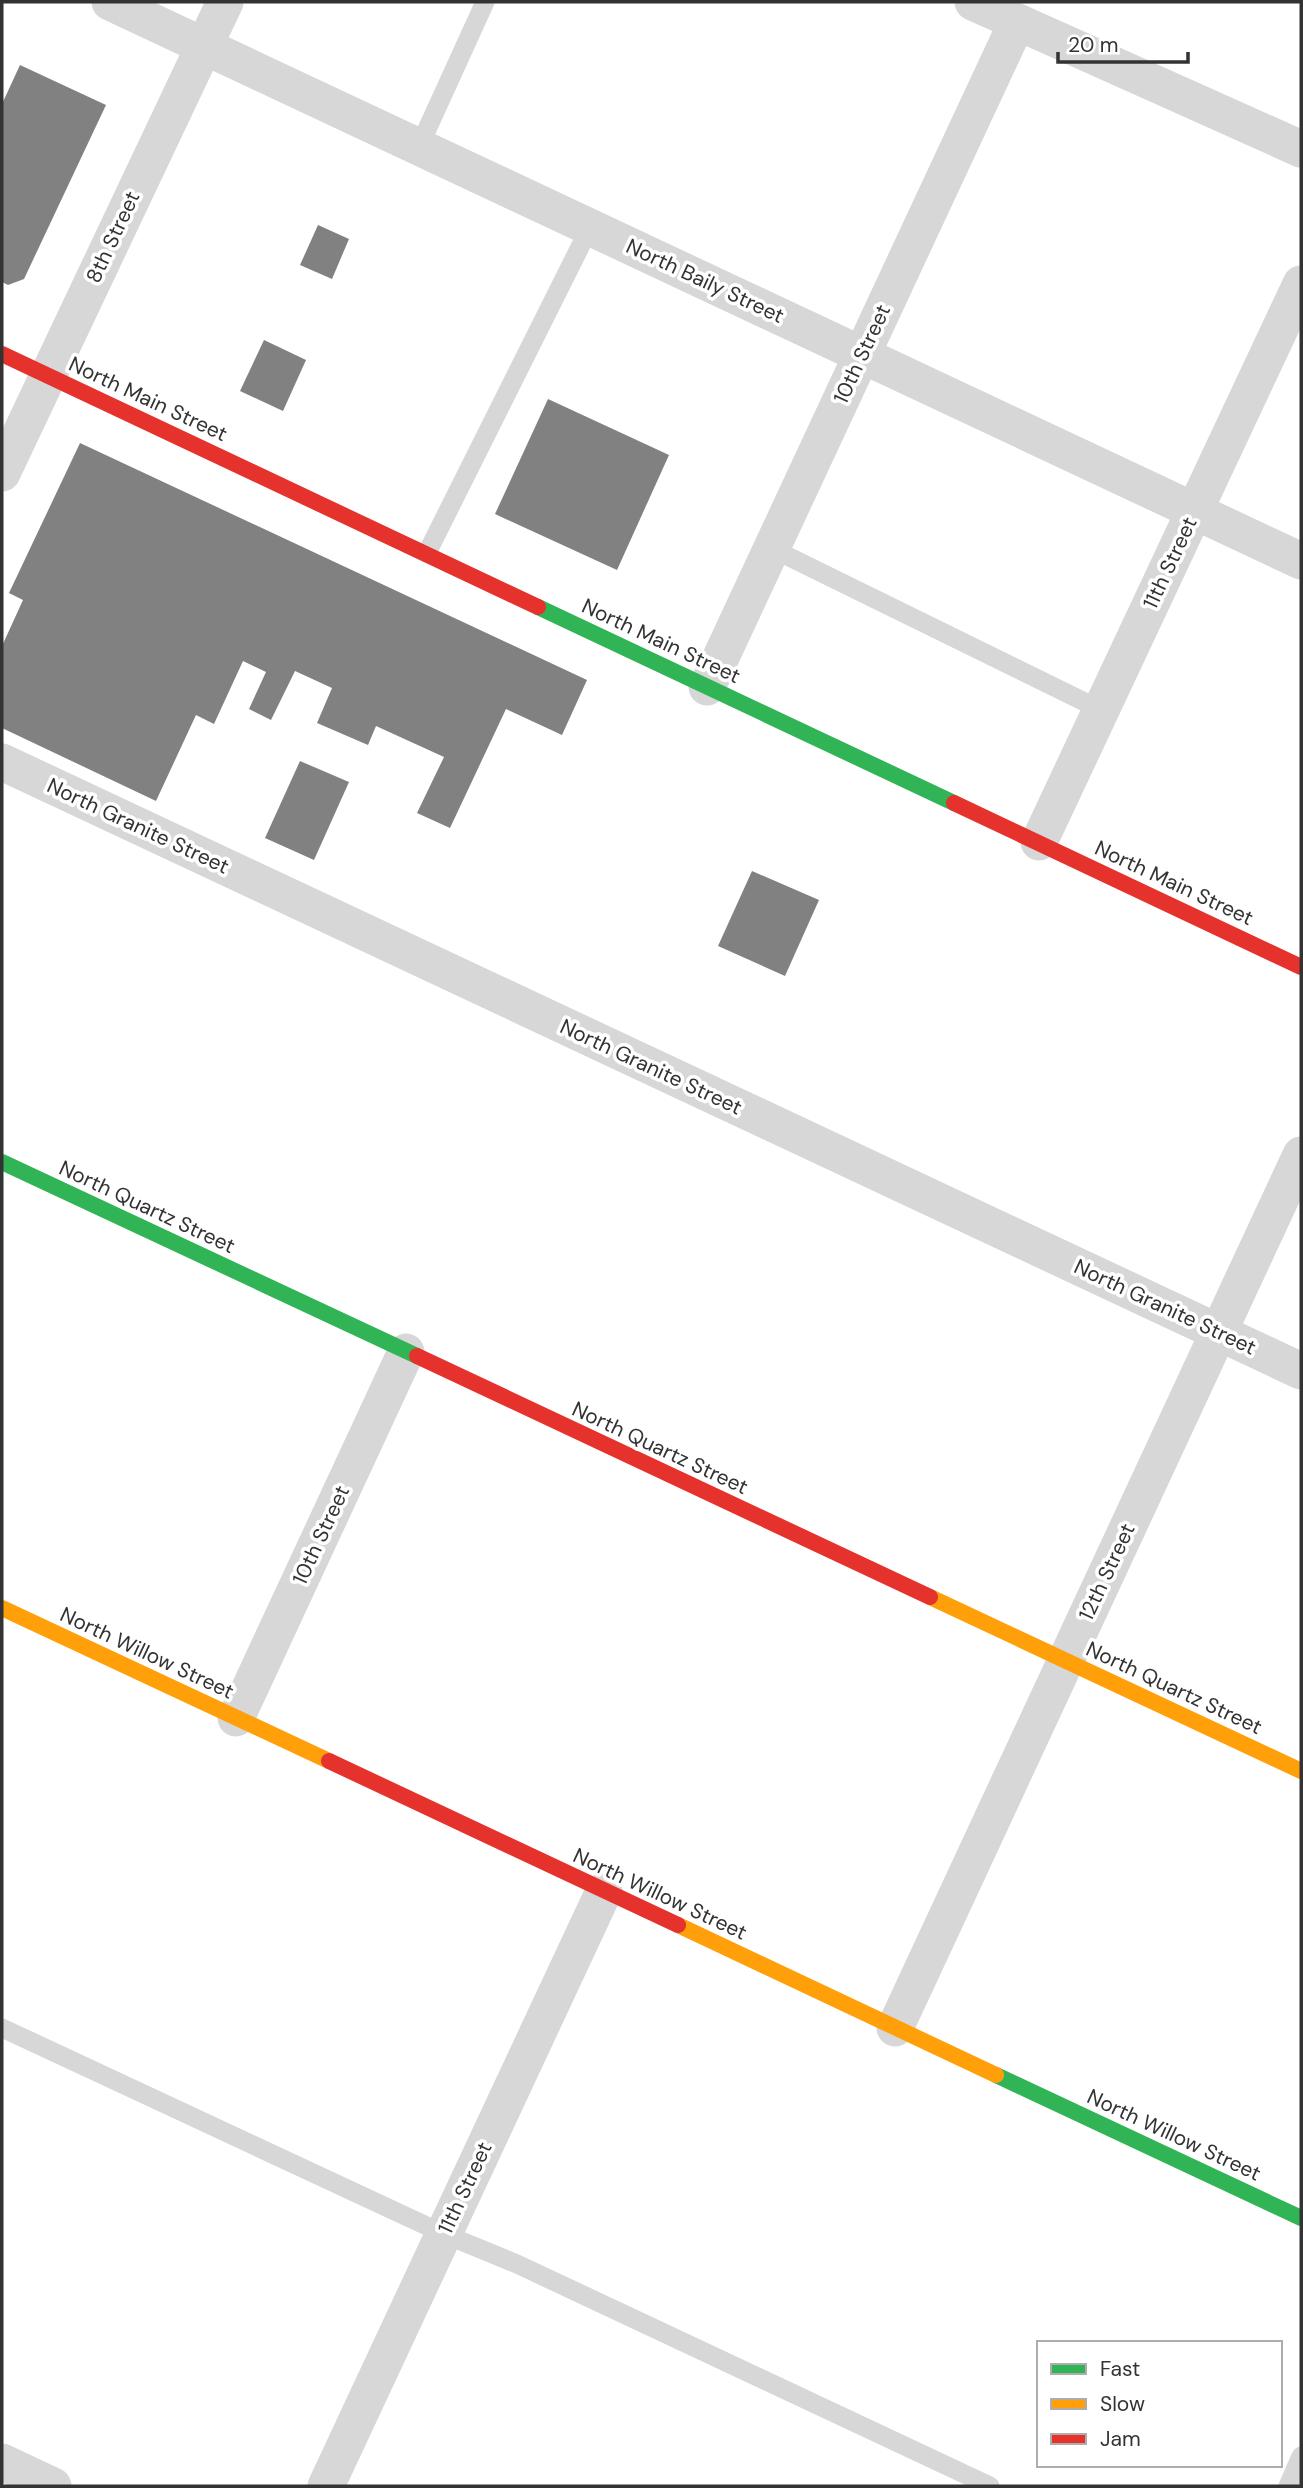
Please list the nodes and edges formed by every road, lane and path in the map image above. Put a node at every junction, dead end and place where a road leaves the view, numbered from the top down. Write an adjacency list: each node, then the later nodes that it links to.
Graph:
1 (110, 2): 6 (street, North Baily Street)
2 (225, 2): 6 (street, 8th Street)
3 (485, 2): 7 (lane)
4 (973, 2): 5 (street)
5 (1017, 22): 8 (street); 12 (street, 10th Street)
6 (204, 46): 7 (street, North Baily Street); 13 (street, 8th Street)
7 (419, 147): 9 (street, North Baily Street)
8 (1301, 149)
9 (590, 228): 12 (street, North Baily Street); 17 (lane)
10 (1301, 284): 15 (street, 11th Street)
11 (2, 354): 13 (street, North Main Street)
12 (862, 355): 15 (street, North Baily Street); 16 (street, 10th Street)
13 (47, 376): 14 (street, 8th Street); 17 (street, North Main Street)
14 (2, 473)
15 (1195, 511): 18 (street, North Baily Street); 20 (street, 11th Street)
16 (771, 548): 19 (street, 10th Street); 20 (lane)
17 (427, 553): 19 (street, North Main Street)
18 (1301, 561)
19 (707, 687): 22 (street, North Main Street)
20 (1101, 710): 22 (street, 11th Street)
21 (2, 762): 26 (street, North Granite Street)
22 (1039, 842): 23 (street, North Main Street)
23 (1301, 967)
24 (1301, 1155): 26 (street, 12th Street)
25 (2, 1162): 27 (street, North Quartz Street)
26 (1219, 1333): 28 (street, North Granite Street); 30 (street, 12th Street)
27 (406, 1352): 30 (street, North Quartz Street); 31 (street, 10th Street)
28 (1301, 1371)
29 (2, 1608): 31 (street, North Willow Street)
30 (1066, 1661): 32 (street, North Quartz Street); 35 (street, 12th Street)
31 (236, 1718): 33 (street, North Willow Street)
32 (1301, 1771)
33 (604, 1891): 35 (street, North Willow Street); 37 (street, 11th Street)
34 (2, 2028): 37 (lane)
35 (895, 2028): 36 (street, North Willow Street)
36 (1301, 2218)
37 (444, 2234): 41 (street, 11th Street); 42 (lane)
38 (1301, 2456): 43 (lane)
39 (2, 2462): 40 (street)
40 (53, 2486)
41 (326, 2486)
42 (990, 2486)
43 (1288, 2486)

